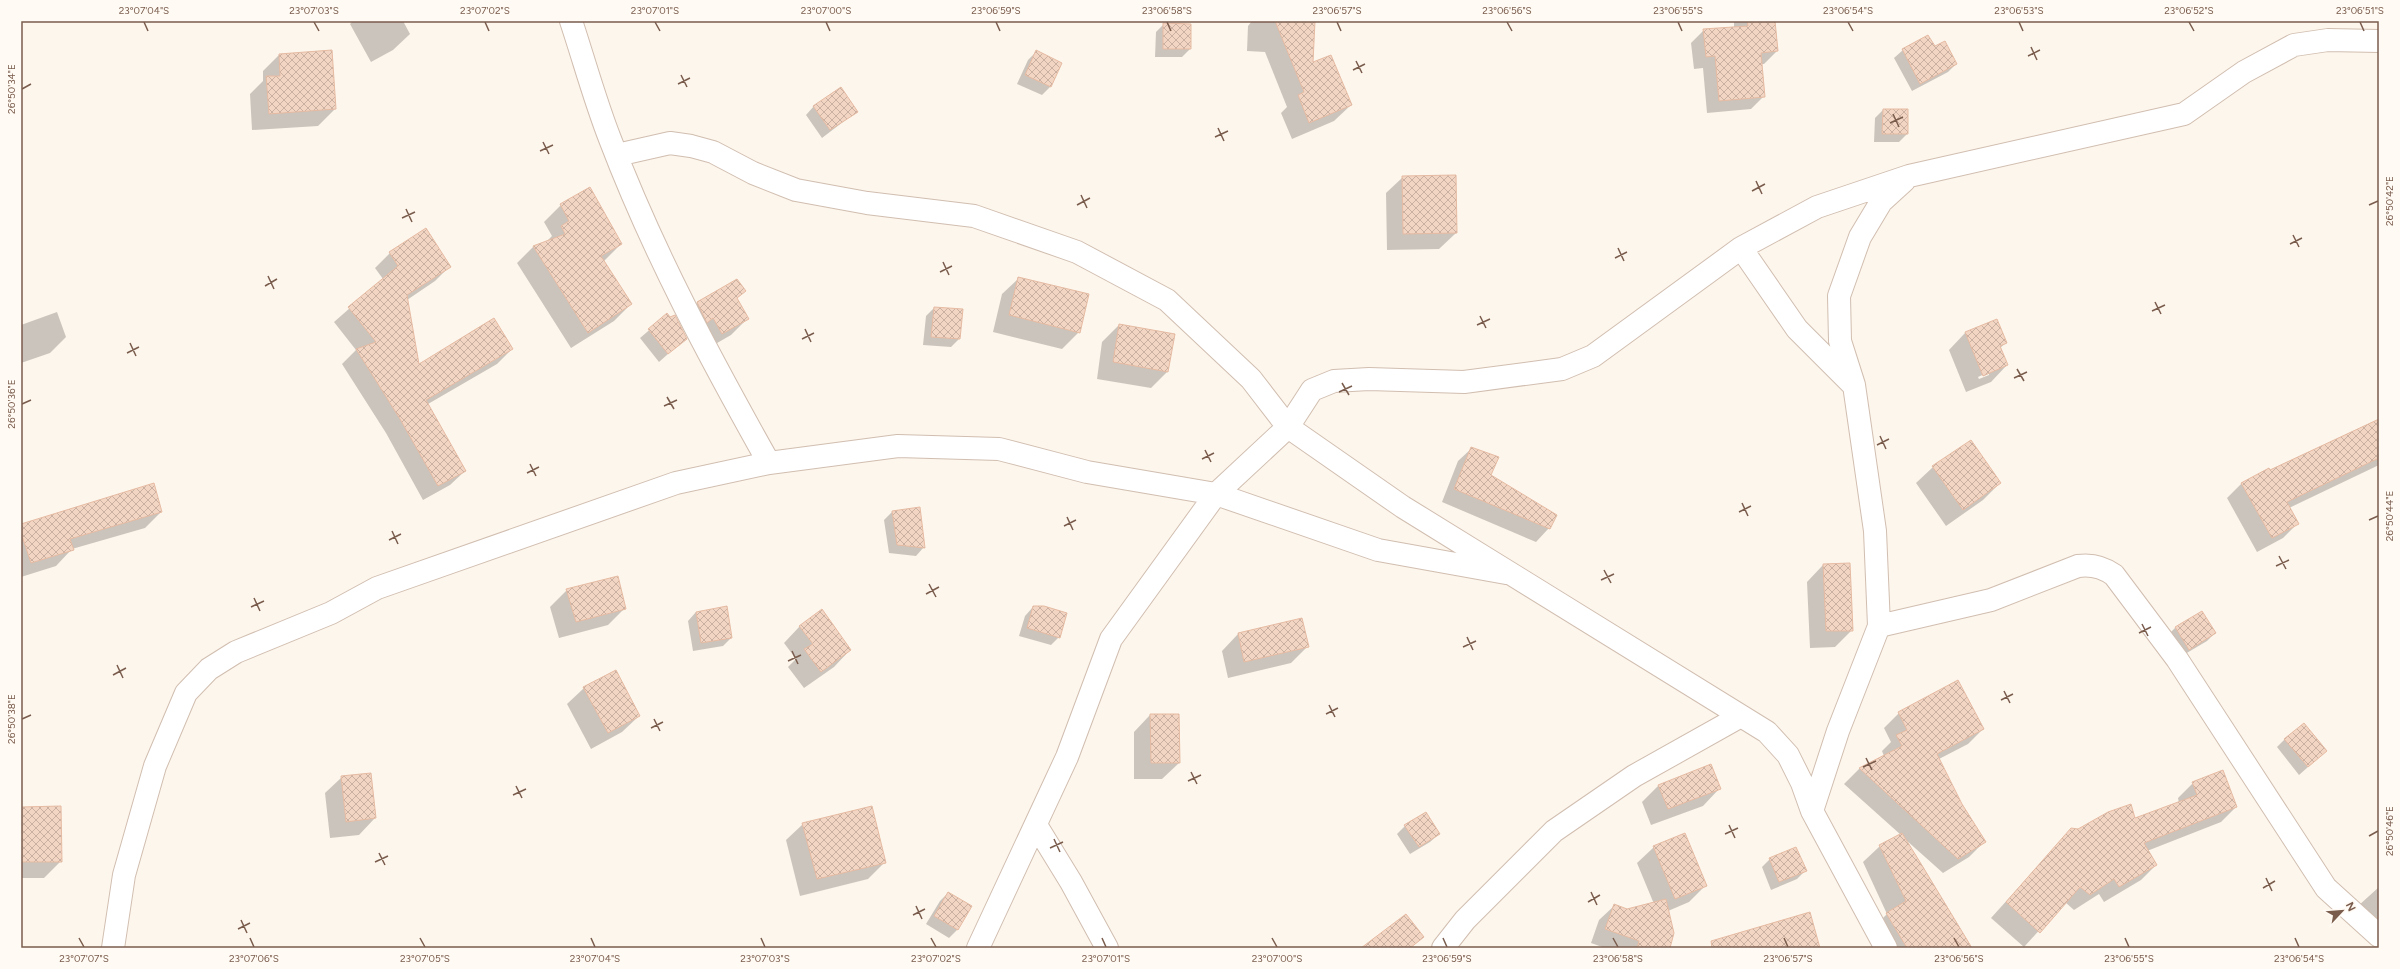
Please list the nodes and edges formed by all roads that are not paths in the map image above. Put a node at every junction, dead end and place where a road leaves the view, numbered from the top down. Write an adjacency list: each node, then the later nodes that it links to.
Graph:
1 (571, 21): 3 (street)
2 (2379, 41): 4 (street)
3 (617, 155): 7 (street); 8 (street)
4 (1909, 176): 5 (street); 6 (street)
5 (1741, 248): 6 (street); 7 (street)
6 (1854, 385): 11 (street)
7 (1288, 427): 9 (street); 10 (street)
8 (769, 463): 9 (street); 16 (street)
9 (1216, 494): 10 (street); 14 (street)
10 (1506, 573): 12 (street)
11 (1880, 626): 13 (street); 15 (street)
12 (1741, 716): 13 (street); 19 (street)
13 (1812, 811): 20 (street)
14 (1036, 825): 17 (street); 18 (street)
15 (2379, 936)
16 (113, 948)
17 (978, 948)
18 (1106, 948)
19 (1443, 948)
20 (1886, 948)

